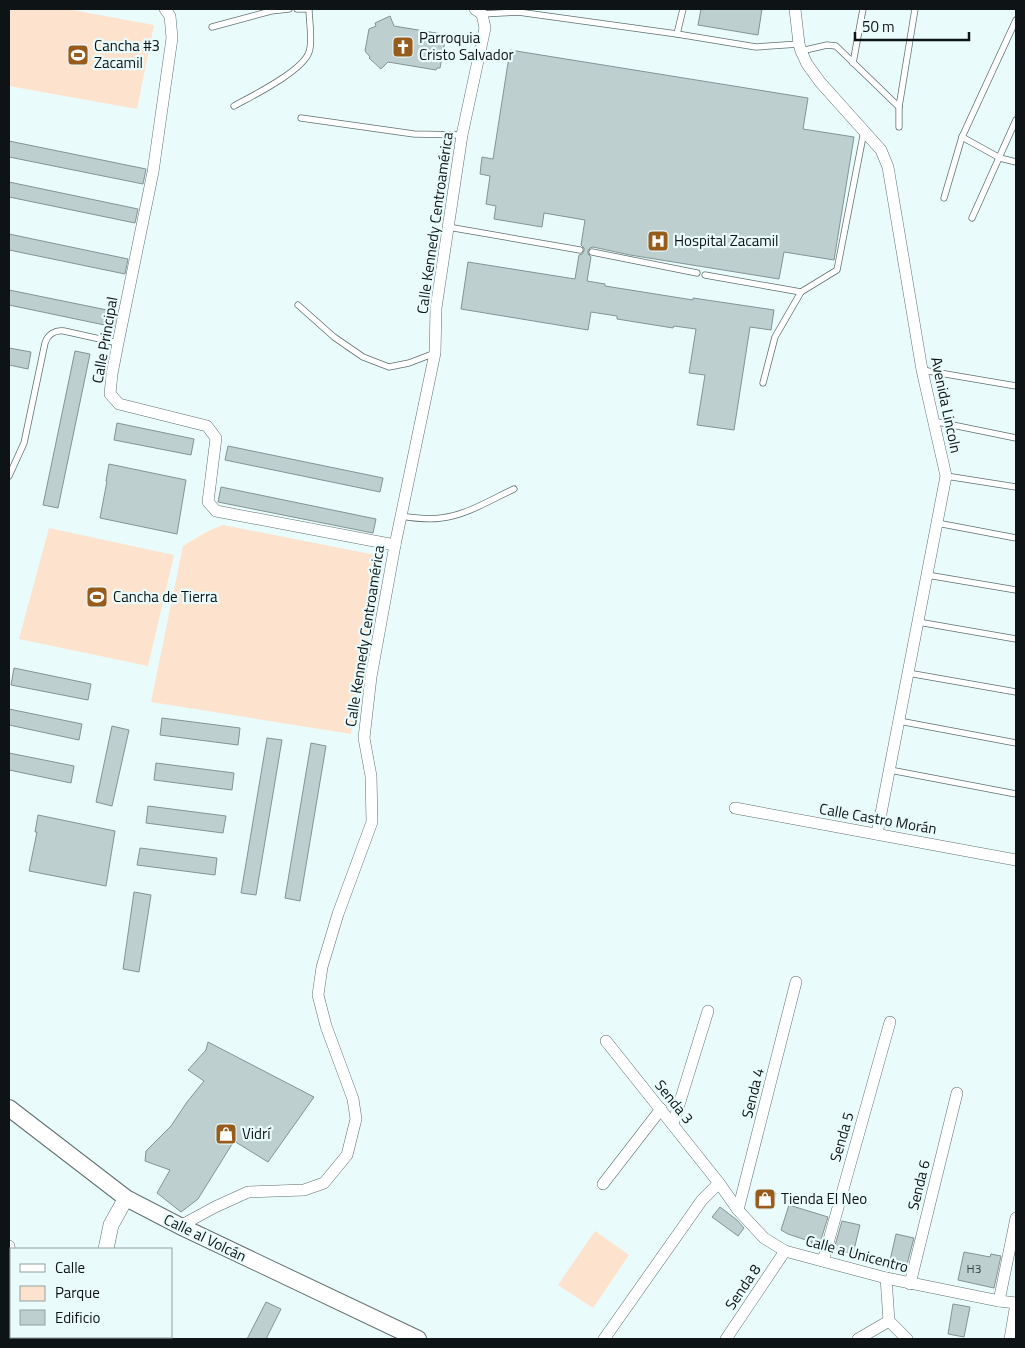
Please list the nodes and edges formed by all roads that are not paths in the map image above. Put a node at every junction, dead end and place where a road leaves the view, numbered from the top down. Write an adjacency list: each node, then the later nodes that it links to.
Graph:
1 (165, 9): 34 (street, Calle Principal)
2 (289, 9): 11 (lane)
3 (297, 9): 4 (lane)
4 (309, 9): 15 (lane)
5 (682, 9): 12 (lane)
6 (795, 9): 13 (street, Avenida Lincoln)
7 (863, 9): 14 (lane)
8 (915, 9): 16 (lane)
9 (478, 11): 12 (lane); 21 (street, Calle Kennedy Centroamérica)
10 (1016, 20): 22 (lane)
11 (212, 27)
12 (677, 34): 13 (lane)
13 (800, 48): 14 (lane); 20 (street, Avenida Lincoln)
14 (853, 64): 16 (lane)
15 (234, 106)
16 (899, 107): 19 (lane)
17 (301, 118): 21 (lane)
18 (1016, 120): 23 (lane)
19 (899, 127)
20 (864, 131): 32 (lane); 36 (street, Avenida Lincoln)
21 (462, 135): 27 (street, Calle Kennedy Centroamérica)
22 (962, 137): 23 (lane); 25 (lane)
23 (1000, 158): 24 (lane); 26 (lane)
24 (1016, 162)
25 (944, 198)
26 (972, 218)
27 (448, 227): 28 (lane); 35 (street, Calle Kennedy Centroamérica)
28 (580, 250)
29 (592, 252): 30 (lane)
30 (697, 273)
31 (705, 275): 32 (lane)
32 (801, 292): 37 (lane)
33 (298, 305): 35 (lane)
34 (118, 343): 41 (lane); 48 (street, Calle Principal)
35 (435, 353): 45 (street, Calle Kennedy Centroamérica)
36 (922, 370): 38 (lane); 39 (street, Avenida Lincoln)
37 (764, 383)
38 (1016, 386)
39 (934, 421): 40 (lane); 42 (street, Avenida Lincoln)
40 (1016, 438)
41 (9, 476)
42 (946, 476): 43 (lane); 46 (street, Avenida Lincoln)
43 (1016, 487)
44 (514, 489): 45 (lane)
45 (401, 516): 48 (street, Calle Kennedy Centroamérica)
46 (937, 523): 47 (lane); 49 (street, Avenida Lincoln)
47 (1016, 538)
48 (395, 544): 75 (street, Calle Kennedy Centroamérica)
49 (927, 575): 50 (lane); 51 (street, Avenida Lincoln)
50 (1016, 590)
51 (918, 622): 52 (lane); 53 (street, Avenida Lincoln)
52 (1016, 639)
53 (908, 673): 54 (lane); 55 (street, Avenida Lincoln)
54 (1016, 692)
55 (899, 721): 56 (lane); 57 (street, Avenida Lincoln)
56 (1016, 743)
57 (890, 770): 58 (lane); 60 (street, Avenida Lincoln)
58 (1016, 794)
59 (735, 808): 60 (street, Calle Castro Morán)
60 (877, 834): 61 (street, Calle Castro Morán)
61 (1016, 860)
62 (796, 982): 73 (street, Senda 4)
63 (708, 1011): 69 (street)
64 (890, 1022): 78 (street, Senda 5)
65 (606, 1040): 68 (street, Senda 3)
66 (957, 1093): 80 (street, Senda 6)
67 (9, 1108): 72 (main road, Calle al Volcán)
68 (661, 1109): 69 (street, Senda 3); 71 (street)
69 (673, 1124): 70 (street, Senda 3)
70 (719, 1183): 73 (street, Calle a Unicentro); 85 (street)
71 (603, 1184)
72 (126, 1198): 75 (main road, Calle al Volcán); 76 (street)
73 (738, 1210): 77 (street, Calle a Unicentro)
74 (1016, 1218): 81 (street)
75 (180, 1226): 84 (main road, Calle al Volcán)
76 (106, 1248)
77 (785, 1251): 78 (street, Calle a Unicentro); 86 (street, Senda 8)
78 (823, 1261): 79 (street, Calle a Unicentro)
79 (886, 1278): 80 (street, Calle a Unicentro); 83 (street)
80 (910, 1284): 81 (street, Calle a Unicentro)
81 (999, 1301): 82 (street, Calle a Unicentro)
82 (1016, 1303): 89 (street)
83 (889, 1321): 87 (street); 88 (street)
84 (418, 1339)
85 (604, 1339)
86 (726, 1339)
87 (858, 1339)
88 (907, 1339)
89 (1010, 1339)

